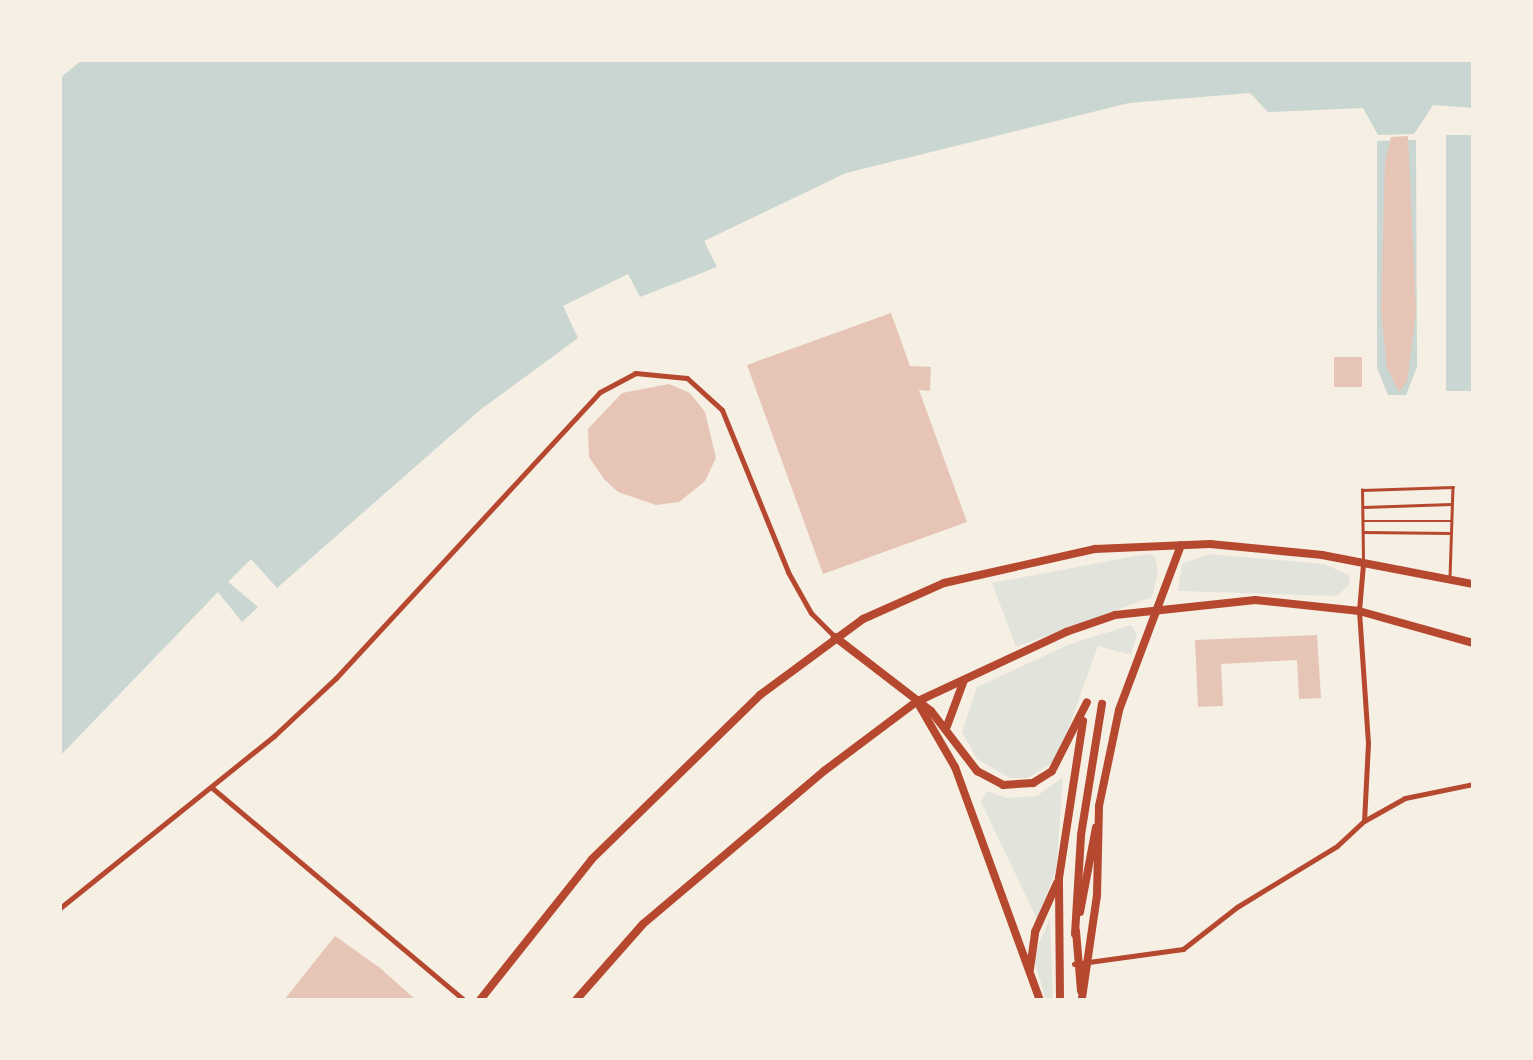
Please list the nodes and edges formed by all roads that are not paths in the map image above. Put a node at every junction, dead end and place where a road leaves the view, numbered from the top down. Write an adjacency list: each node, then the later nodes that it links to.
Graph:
1 (1453, 504): 2 (lane); 2 (lane); 4 (lane)
2 (1362, 507): 3 (lane)
3 (1362, 520): 4 (lane); 5 (lane)
4 (1452, 521): 6 (lane)
5 (1363, 532): 6 (lane); 8 (lane)
6 (1452, 532): 9 (lane)
7 (1180, 545): 8 (main road); 12 (main road); 13 (main road)
8 (1364, 563): 9 (main road); 11 (street)
9 (1450, 580): 10 (main road)
10 (1473, 584)
11 (1358, 611): 12 (main road); 14 (main road); 22 (street)
12 (1152, 613): 15 (main road); 21 (main road)
13 (834, 637): 16 (main road); 20 (street); 31 (main road)
14 (1473, 643)
15 (964, 679): 16 (main road); 18 (main road)
16 (916, 702): 18 (main road); 28 (main road); 32 (main road)
17 (1102, 704): 25 (main road)
18 (947, 726): 23 (main road)
19 (1473, 784): 22 (street)
20 (210, 787): 24 (street); 30 (street)
21 (1100, 806): 25 (main road); 26 (main road)
22 (1364, 821): 26 (street)
23 (1059, 878): 28 (main road); 34 (main road)
24 (60, 908)
25 (1076, 934): 27 (main road)
26 (1085, 963): 27 (street); 29 (main road)
27 (1074, 964): 29 (main road)
28 (1030, 973): 33 (main road)
29 (1082, 999)
30 (464, 1000)
31 (480, 1000)
32 (576, 1000)
33 (1040, 1000)
34 (1060, 1000)

